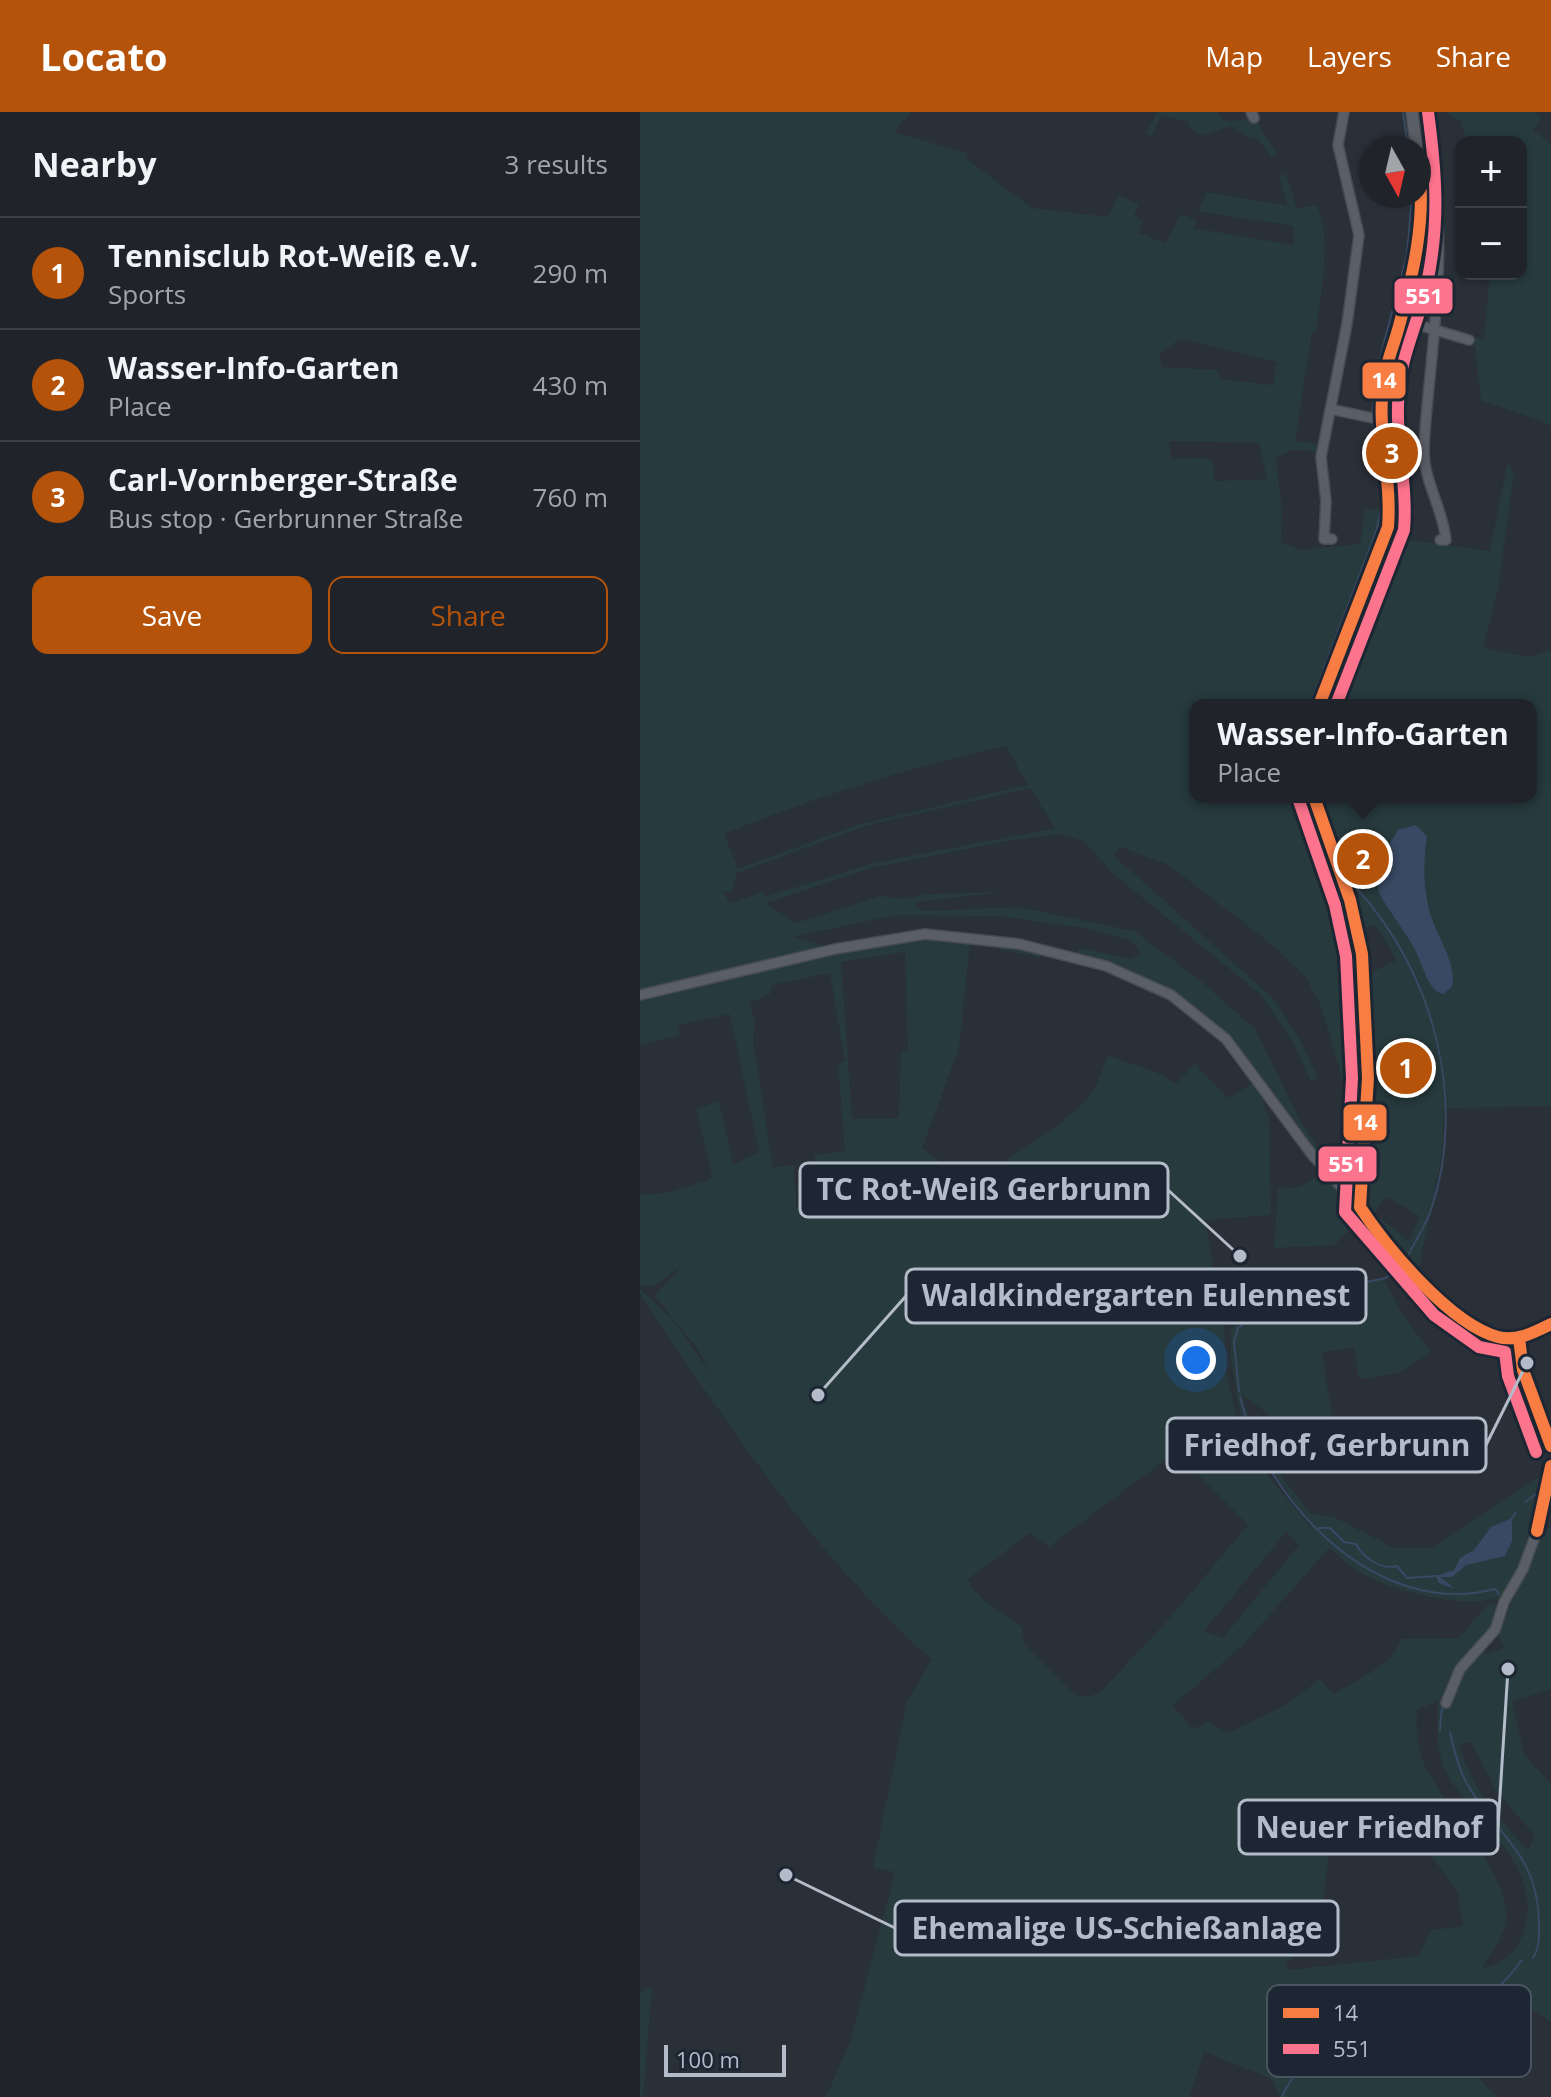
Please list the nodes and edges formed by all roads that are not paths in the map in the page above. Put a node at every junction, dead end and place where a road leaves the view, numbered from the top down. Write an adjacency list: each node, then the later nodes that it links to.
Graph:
1 (1344, 112): 9 (street)
2 (1412, 112): 3 (street)
3 (1416, 136)
4 (1431, 182): 7 (street)
5 (1418, 208): 6 (street)
6 (1402, 320): 7 (street); 10 (street)
7 (1433, 328): 8 (street); 12 (street)
8 (1469, 340)
9 (1330, 409): 10 (street); 11 (street)
10 (1382, 420): 13 (street)
11 (1323, 539)
12 (1446, 540)
13 (1321, 699)
14 (1316, 803): 16 (street)
15 (640, 995): 16 (street)
16 (1361, 1207): 18 (street)
17 (1551, 1324): 18 (street)
18 (1519, 1338): 19 (street)
19 (1551, 1446)
20 (1551, 1466): 21 (street)
21 (1446, 1703)

